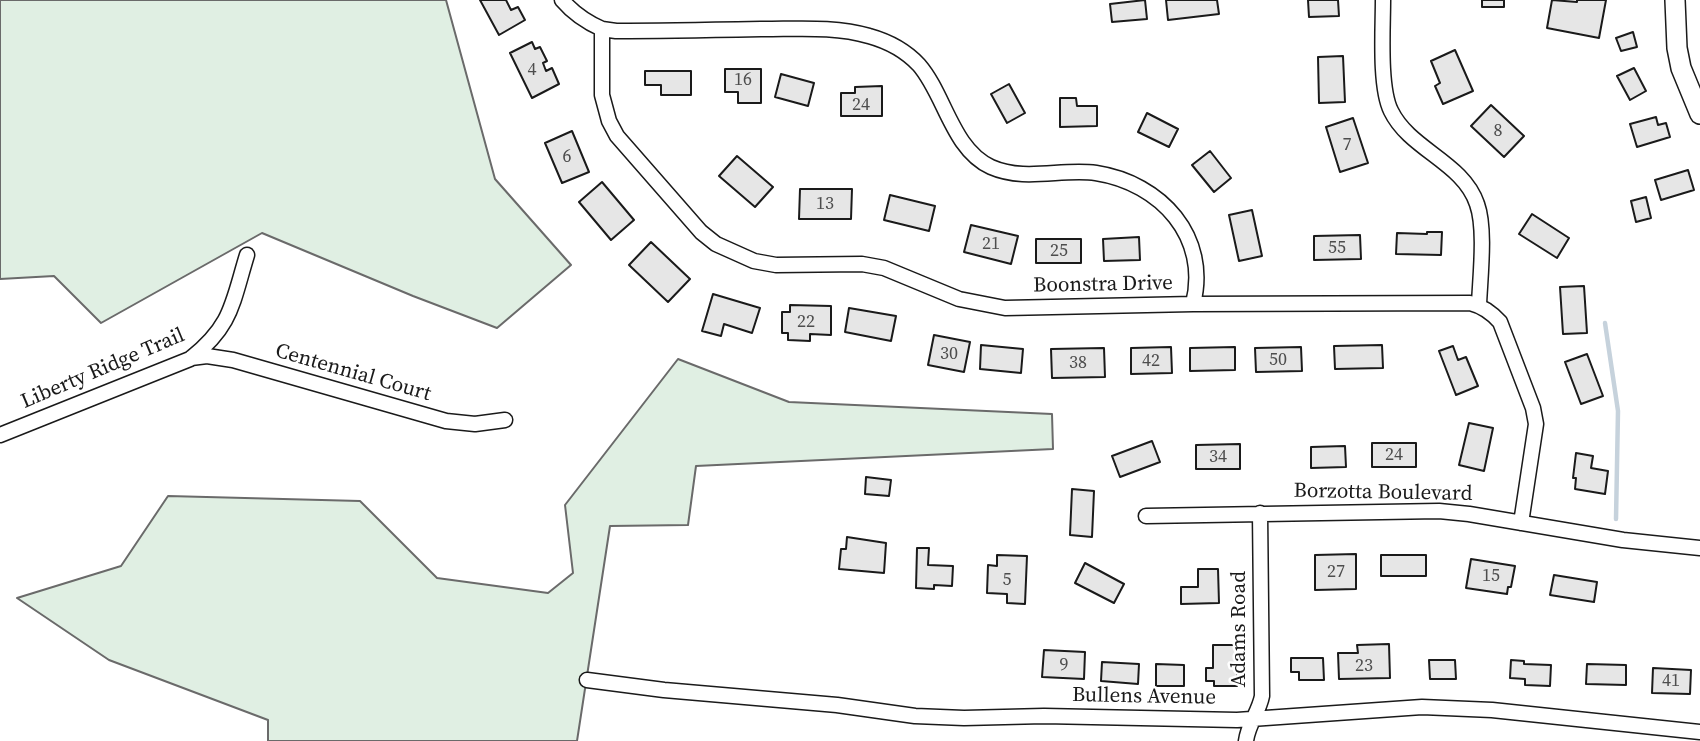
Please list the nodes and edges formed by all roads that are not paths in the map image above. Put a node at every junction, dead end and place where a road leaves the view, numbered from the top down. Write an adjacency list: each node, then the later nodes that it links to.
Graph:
1 (562, 0): 4 (street)
2 (1383, 0): 8 (street)
3 (1675, 0): 5 (main road)
4 (602, 29): 7 (street); 7 (street, Boonstra Drive)
5 (1700, 114)
6 (247, 255): 9 (street, Liberty Ridge Trail)
7 (1193, 304): 8 (street, Boonstra Drive)
8 (1479, 305): 14 (street)
9 (190, 359): 10 (street, Centennial Court); 11 (street, Liberty Ridge Trail)
10 (505, 420)
11 (0, 435)
12 (1260, 513): 13 (street, Borzotta Boulevard); 14 (street, Borzotta Boulevard); 17 (street, Adams Road)
13 (1146, 516)
14 (1521, 523): 15 (street, Borzotta Boulevard)
15 (1700, 548)
16 (587, 680): 17 (street, Bullens Avenue)
17 (1254, 718): 18 (street, Bullens Avenue); 19 (street, Adams Road)
18 (1700, 732)
19 (1246, 741)

